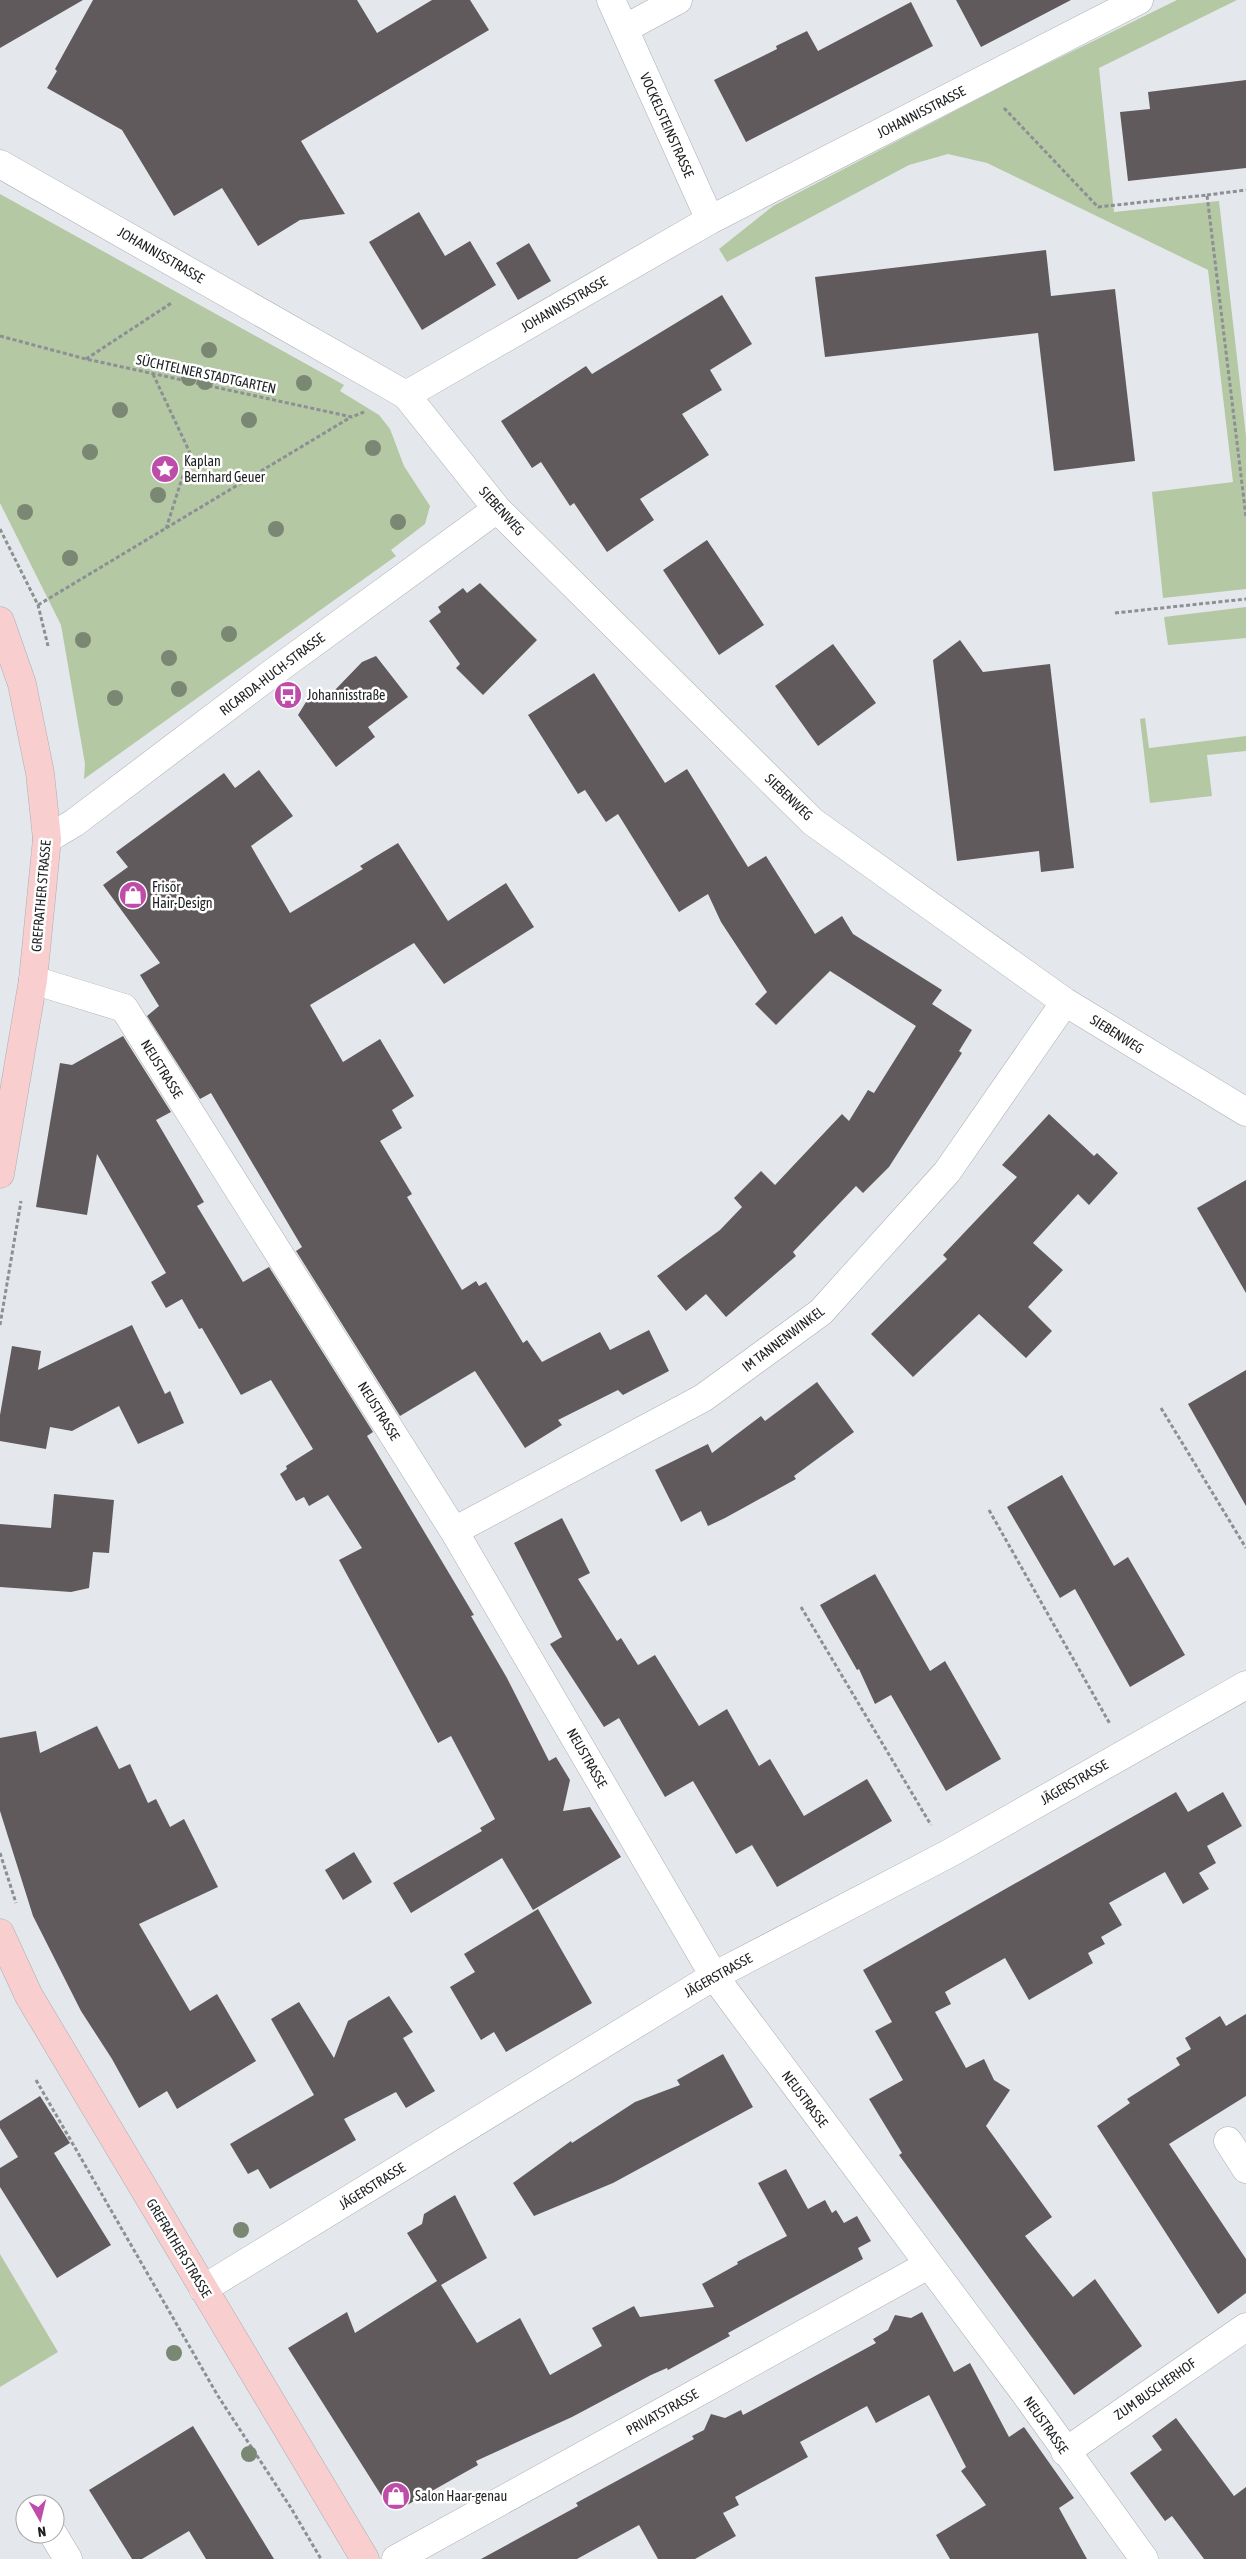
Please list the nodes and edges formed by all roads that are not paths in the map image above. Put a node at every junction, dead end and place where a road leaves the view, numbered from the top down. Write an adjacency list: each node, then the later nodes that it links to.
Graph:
1 (611, 0): 4 (street, VOCKELSTEINSTRASSE)
2 (678, 0): 4 (street)
3 (1138, 0): 6 (street, JOHANNISSTRASSE)
4 (624, 29): 6 (street, VOCKELSTEINSTRASSE)
5 (0, 164): 7 (street, JOHANNISSTRASSE)
6 (710, 220): 7 (street, JOHANNISSTRASSE)
7 (406, 395): 8 (street, SIEBENWEG)
8 (498, 509): 10 (street, RICARDA-HUCH-STRASSE); 12 (street, SIEBENWEG)
9 (0, 621): 10 (main road, GREFRATHER STRASSE)
10 (47, 840): 11 (main road, GREFRATHER STRASSE)
11 (33, 980): 14 (main road, GREFRATHER STRASSE); 16 (street, NEUSTRASSE)
12 (1065, 1002): 13 (street, SIEBENWEG); 16 (street, IM TANNENWINKEL)
13 (1246, 1112)
14 (4, 1120): 15 (main road, GREFRATHER STRASSE)
15 (0, 1174)
16 (454, 1531): 19 (street, NEUSTRASSE)
17 (1246, 1684): 19 (street, JÄGERSTRASSE)
18 (0, 1933): 23 (main road, GREFRATHER STRASSE)
19 (714, 1976): 22 (street, NEUSTRASSE); 23 (street, JÄGERSTRASSE)
20 (1228, 2141): 21 (street)
21 (1246, 2168)
22 (928, 2265): 25 (street, NEUSTRASSE); 29 (street, PRIVATSTRASSE)
23 (203, 2289): 28 (main road, GREFRATHER STRASSE)
24 (1246, 2327): 25 (street, ZUM BUSCHERHOF)
25 (1065, 2452): 30 (street, NEUSTRASSE)
26 (59, 2544): 27 (street)
27 (68, 2559)
28 (364, 2559)
29 (396, 2559)
30 (1144, 2559)

